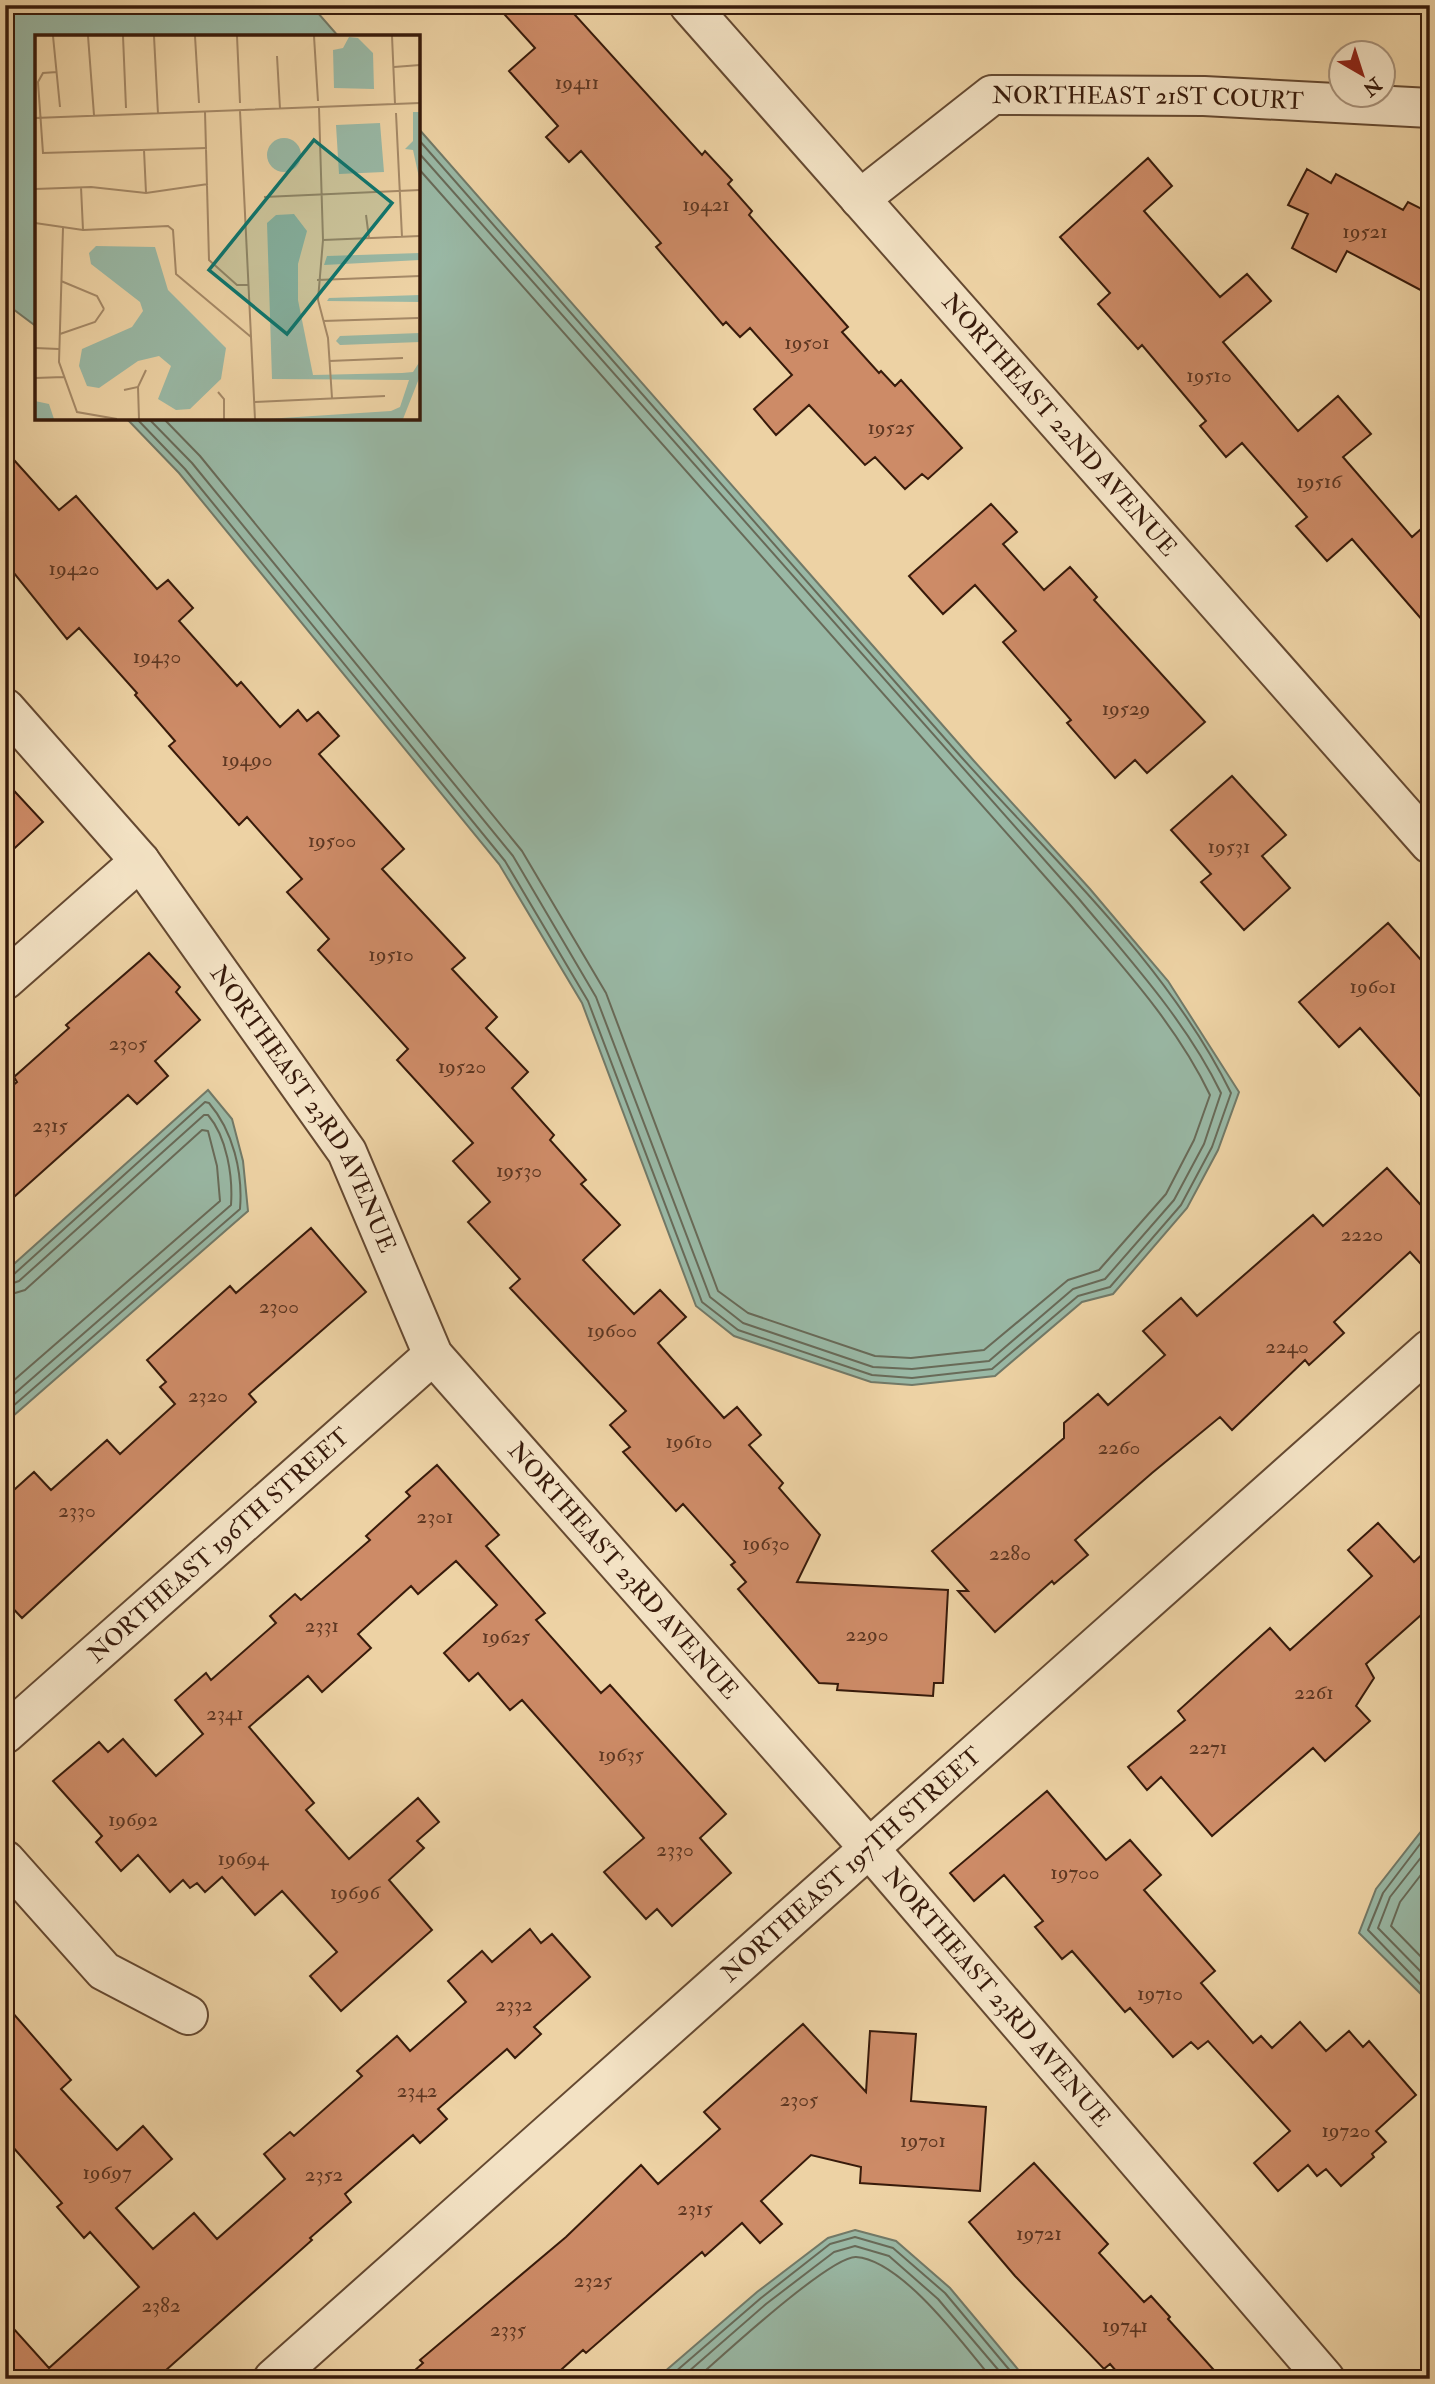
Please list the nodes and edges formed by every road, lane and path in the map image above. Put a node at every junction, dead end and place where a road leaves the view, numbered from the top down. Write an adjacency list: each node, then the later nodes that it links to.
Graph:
1 (689, 5): 3 (street, NORTHEAST 22ND AVENUE)
2 (1430, 108): 3 (street, NORTHEAST 21ST COURT)
3 (860, 199): 5 (street, NORTHEAST 22ND AVENUE)
4 (5, 708): 6 (street, NORTHEAST 23RD AVENUE)
5 (1430, 844)
6 (140, 861): 7 (street); 9 (street, NORTHEAST 23RD AVENUE)
7 (5, 980)
8 (1430, 1349): 11 (street, NORTHEAST 197TH STREET)
9 (433, 1355): 10 (street, NORTHEAST 196TH STREET); 11 (street, NORTHEAST 23RD AVENUE)
10 (5, 1734)
11 (868, 1847): 14 (street, NORTHEAST 197TH STREET); 15 (street, NORTHEAST 23RD AVENUE)
12 (5, 1860): 13 (street)
13 (188, 2015)
14 (273, 2379)
15 (1325, 2379)

